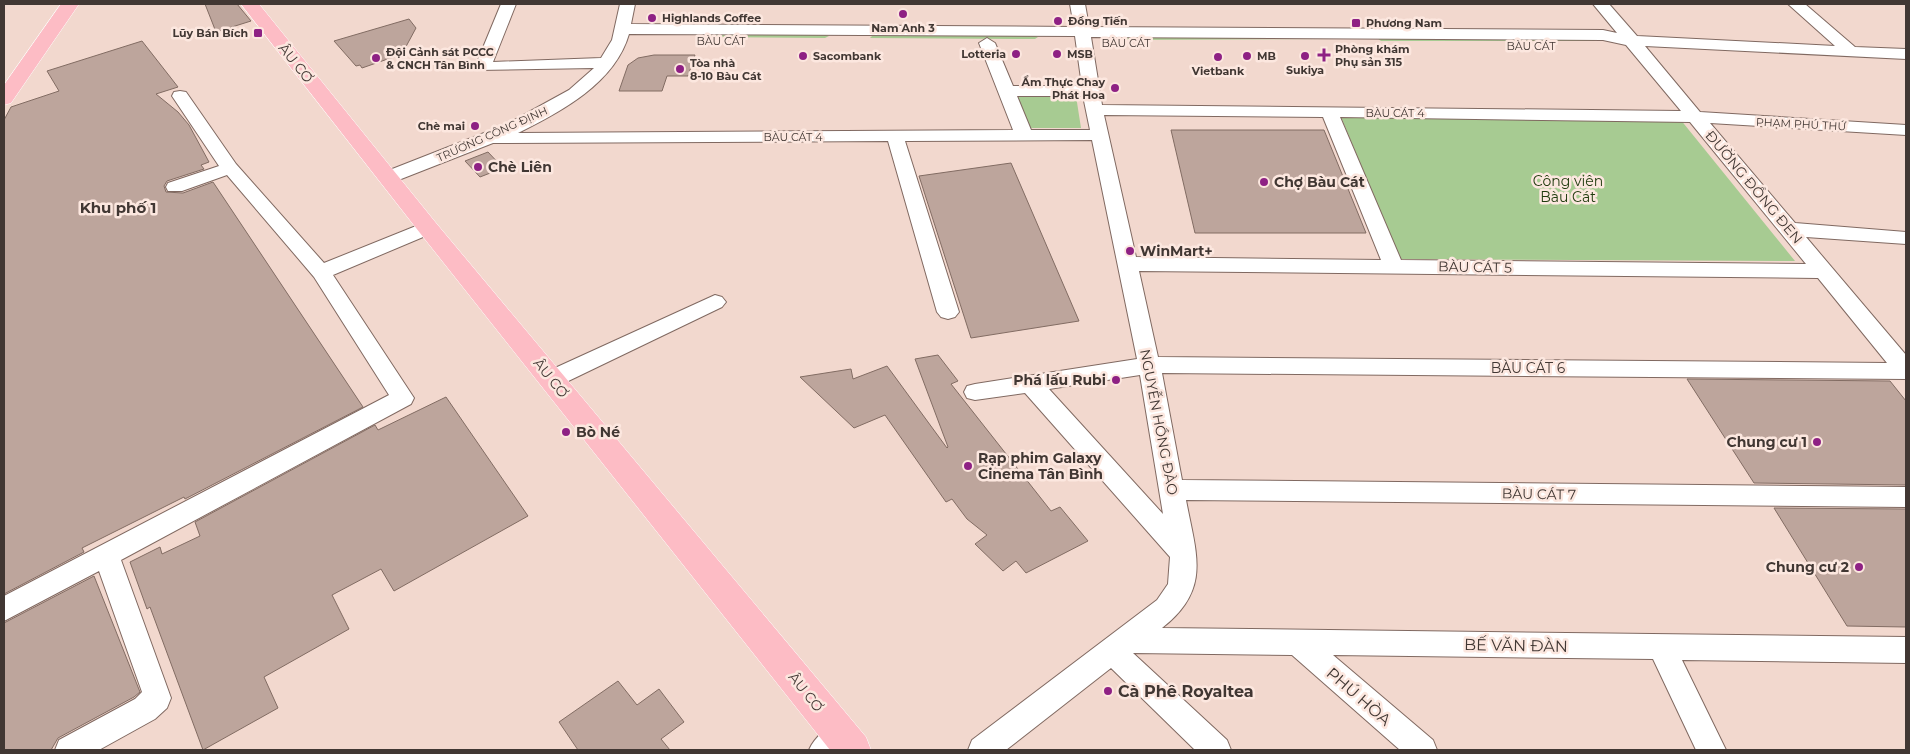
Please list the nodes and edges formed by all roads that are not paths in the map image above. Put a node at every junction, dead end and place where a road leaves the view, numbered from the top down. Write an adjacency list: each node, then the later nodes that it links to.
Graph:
1 (54, 4): 17 (main road)
2 (70, 4): 20 (main road)
3 (250, 4): 30 (main road, ÂU CƠ)
4 (508, 4): 16 (street)
5 (628, 4): 9 (street, TRƯƠNG CÔNG ĐỊNH)
6 (1078, 4): 11 (street, NGUYỄN HỒNG ĐÀO)
7 (1602, 4): 12 (street, ĐƯỜNG ĐỒNG ĐEN)
8 (1796, 4): 14 (street)
9 (621, 35): 10 (street, BÀU CÁT); 16 (street, TRƯƠNG CÔNG ĐỊNH)
10 (853, 36): 11 (street, BÀU CÁT); 13 (street, BÀU CÁT)
11 (1082, 37): 12 (street, BÀU CÁT); 13 (street, BÀU CÁT); 21 (street, NGUYỄN HỒNG ĐÀO)
12 (1632, 41): 14 (street, BÀU CÁT); 23 (street, ĐƯỜNG ĐỒNG ĐEN)
13 (987, 42): 18 (street)
14 (1850, 51): 15 (street, BÀU CÁT)
15 (1906, 54)
16 (608, 63): 28 (street, TRƯƠNG CÔNG ĐỊNH)
17 (4, 74)
18 (1007, 91): 21 (street, BÀU CÁT 4); 25 (street)
19 (180, 96): 29 (street)
20 (4, 99)
21 (1092, 100): 22 (street, BÀU CÁT 4); 26 (street, NGUYỄN HỒNG ĐÀO)
22 (1329, 112): 23 (street, BÀU CÁT 4); 36 (street)
23 (1696, 117): 24 (street, PHẠM PHÚ THỨ); 33 (street, ĐƯỜNG ĐỒNG ĐEN)
24 (1906, 130)
25 (1024, 135): 26 (street, BÀU CÁT 4); 27 (street, BÀU CÁT 4)
26 (1099, 135): 35 (street, NGUYỄN HỒNG ĐÀO)
27 (895, 136): 28 (street, BÀU CÁT 4); 40 (street)
28 (487, 138): 30 (street, TRƯƠNG CÔNG ĐỊNH)
29 (230, 168): 31 (street); 38 (street)
30 (389, 177): 32 (main road, ÂU CƠ)
31 (175, 188)
32 (428, 228): 38 (street); 43 (main road, ÂU CƠ)
33 (1788, 229): 34 (street); 37 (street, ĐƯỜNG ĐỒNG ĐEN)
34 (1906, 238)
35 (1127, 264): 36 (street, BÀU CÁT 5); 41 (street, NGUYỄN HỒNG ĐÀO)
36 (1394, 267): 37 (street, BÀU CÁT 5)
37 (1823, 271): 42 (street, ĐƯỜNG ĐỒNG ĐEN)
38 (321, 272): 49 (street)
39 (715, 302): 43 (street)
40 (948, 312)
41 (1149, 364): 42 (street, BÀU CÁT 6); 44 (street, BÀU CÁT 6); 46 (street, NGUYỄN HỒNG ĐÀO)
42 (1906, 371)
43 (552, 379): 55 (main road, ÂU CƠ)
44 (1030, 383): 45 (street, BÀU CÁT 6); 48 (street)
45 (975, 392)
46 (1172, 490): 47 (street, BÀU CÁT 7); 48 (street, NGUYỄN HỒNG ĐÀO)
47 (1906, 497)
48 (1183, 553): 52 (street, NGUYỄN HỒNG ĐÀO)
49 (107, 556): 50 (street); 56 (street)
50 (4, 609)
51 (1297, 642): 52 (street, BẾ VĂN ĐÀN); 53 (street, BẾ VĂN ĐÀN); 59 (street, PHÚ HÒA)
52 (1119, 646): 57 (street, NGUYỄN HỒNG ĐÀO); 58 (street)
53 (1661, 647): 54 (street, BẾ VĂN ĐÀN); 60 (street)
54 (1906, 650)
55 (839, 746)
56 (70, 750)
57 (983, 750)
58 (1216, 750)
59 (1422, 750)
60 (1711, 750)

